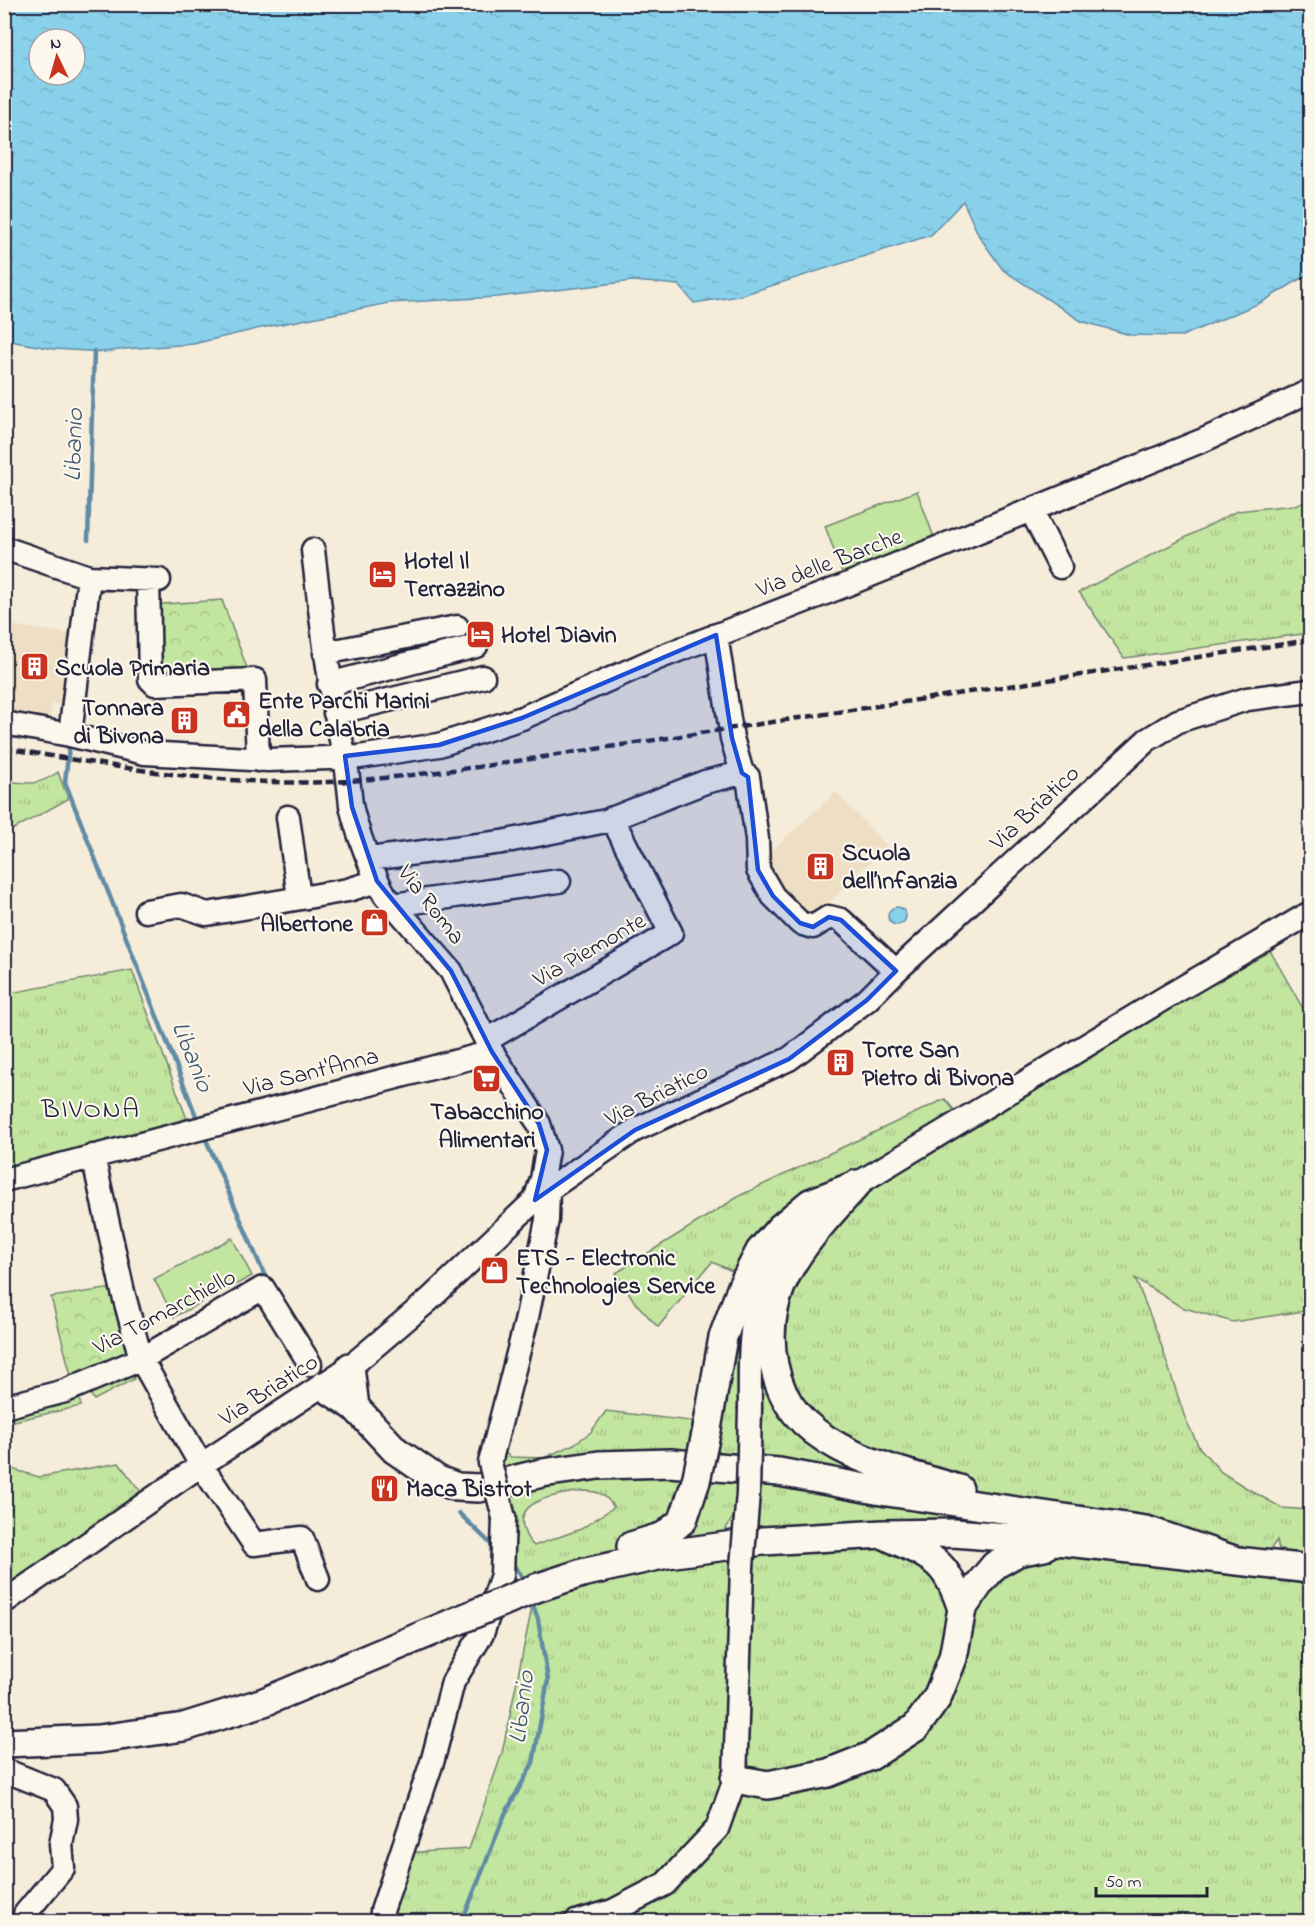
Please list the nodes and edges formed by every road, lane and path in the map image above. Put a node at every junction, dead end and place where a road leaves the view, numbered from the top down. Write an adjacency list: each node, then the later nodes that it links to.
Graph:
1 (1311, 391): 2 (street, Via delle Barche)
2 (1031, 510): 5 (street); 8 (street, Via delle Barche)
3 (4, 548): 6 (street)
4 (313, 550): 10 (street, Via Roma)
5 (1060, 567)
6 (90, 577): 16 (street); 18 (street)
7 (457, 627): 10 (street)
8 (716, 635): 17 (street, Via delle Barche); 19 (street)
9 (476, 646): 12 (street)
10 (325, 653): 12 (street, Via Roma)
11 (483, 677): 14 (street)
12 (329, 684): 14 (street, Via Roma)
13 (1311, 691): 29 (street, Via Briatico)
14 (335, 712): 17 (street, Via Roma)
15 (4, 723): 16 (street, Via delle Barche)
16 (70, 735): 18 (street, Via delle Barche)
17 (352, 756): 18 (street, Via delle Barche); 22 (street, Via Roma)
18 (258, 759)
19 (742, 773): 21 (street); 29 (street)
20 (288, 817): 25 (street)
21 (612, 818): 22 (street); 30 (street, Via Piemonte)
22 (369, 859): 24 (street, Via Roma)
23 (559, 880): 26 (street)
24 (377, 881): 25 (street); 26 (street, Via Roma)
25 (299, 898): 27 (street)
26 (393, 905): 30 (street, Via Roma)
27 (146, 911)
28 (1311, 913): 33 (street)
29 (896, 971): 34 (street, Via Briatico)
30 (489, 1046): 31 (street, Via Sant'Anna); 34 (street, Via Roma)
31 (93, 1156): 32 (street, Via Sant'Anna); 35 (street)
32 (4, 1180)
33 (857, 1184): 41 (main road); 46 (main road, bridge); 52 (street, bridge)
34 (542, 1195): 36 (street, Via Briatico); 54 (street, Via Roma, bridge)
35 (141, 1359): 37 (street, Via Tomarchiello); 38 (street, Via Tomarchiello); 40 (street)
36 (350, 1367): 37 (street, Via Briatico); 39 (main road)
37 (316, 1375): 39 (main road); 40 (street, Via Briatico)
38 (4, 1407)
39 (355, 1407): 41 (main road)
40 (201, 1465): 47 (street); 48 (street, Via Briatico)
41 (1031, 1513): 44 (main road)
42 (883, 1534): 43 (main road); 46 (main road); 49 (main road)
43 (1067, 1542): 44 (main road); 49 (main road)
44 (1237, 1561): 45 (main road)
45 (1311, 1569)
46 (582, 1573): 50 (main road, bridge)
47 (318, 1579)
48 (4, 1602)
49 (962, 1609): 52 (main road)
50 (4, 1743)
51 (4, 1770): 53 (street)
52 (735, 1779): 55 (street)
53 (25, 1914)
54 (381, 1922)
55 (576, 1922)

